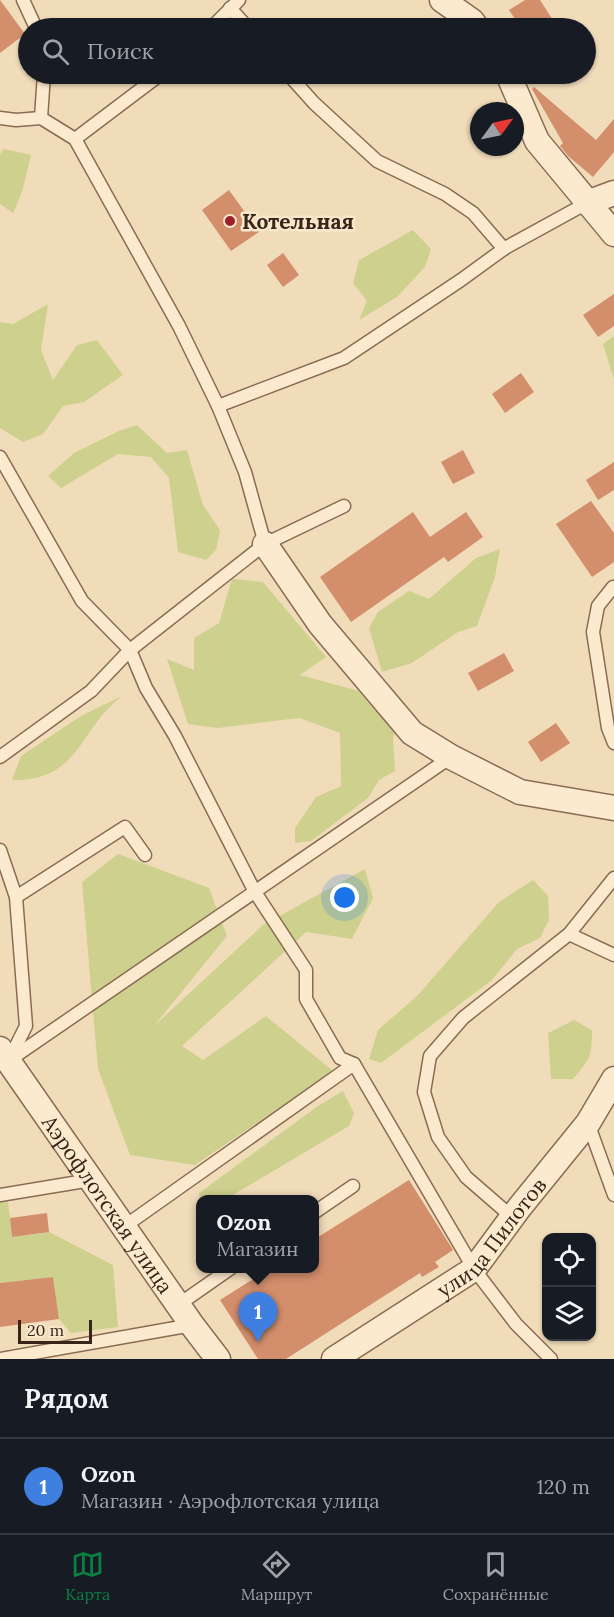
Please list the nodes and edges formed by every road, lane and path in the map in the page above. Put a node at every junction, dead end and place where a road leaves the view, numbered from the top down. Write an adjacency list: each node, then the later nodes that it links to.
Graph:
1 (23, 0): 4 (lane)
2 (442, 0): 7 (street)
3 (234, 4): 5 (lane); 6 (lane)
4 (31, 18)
5 (221, 18)
6 (242, 18)
7 (468, 18)
8 (43, 84): 13 (lane)
9 (148, 84): 14 (lane)
10 (297, 84): 18 (lane)
11 (512, 84): 16 (street)
12 (0, 118): 13 (lane)
13 (41, 118): 14 (lane)
14 (75, 139): 19 (lane)
15 (614, 193): 16 (street)
16 (587, 203): 17 (street); 18 (lane)
17 (614, 234)
18 (504, 249): 19 (lane)
19 (218, 406): 22 (lane)
20 (0, 457): 24 (lane)
21 (344, 506): 22 (lane)
22 (265, 543): 24 (lane); 27 (street)
23 (613, 586): 25 (lane)
24 (130, 650): 26 (lane); 32 (lane)
25 (614, 742)
26 (0, 757)
27 (451, 758): 28 (street); 32 (lane)
28 (614, 808)
29 (0, 850): 33 (lane)
30 (145, 855): 33 (lane)
31 (614, 878): 34 (lane)
32 (255, 892): 36 (lane); 37 (lane)
33 (16, 897): 36 (lane)
34 (569, 934): 35 (lane); 45 (lane)
35 (614, 955)
36 (4, 1055): 40 (street, Аэрофлотская улица)
37 (354, 1064): 46 (lane); 47 (lane)
38 (614, 1079): 39 (street, улица Пилотов)
39 (588, 1123): 43 (lane); 45 (street, улица Пилотов)
40 (91, 1179): 42 (lane); 46 (street, Аэрофлотская улица)
41 (353, 1186): 44 (lane)
42 (0, 1194)
43 (614, 1195)
44 (319, 1209)
45 (512, 1217): 47 (street, улица Пилотов)
46 (125, 1226): 49 (street, Аэрофлотская улица)
47 (474, 1269): 53 (street, улица Пилотов); 54 (lane)
48 (225, 1273): 49 (lane)
49 (178, 1305): 50 (street, Аэрофлотская улица)
50 (192, 1326): 51 (lane); 52 (street, Аэрофлотская улица)
51 (0, 1359)
52 (218, 1359)
53 (334, 1359)
54 (552, 1359)

